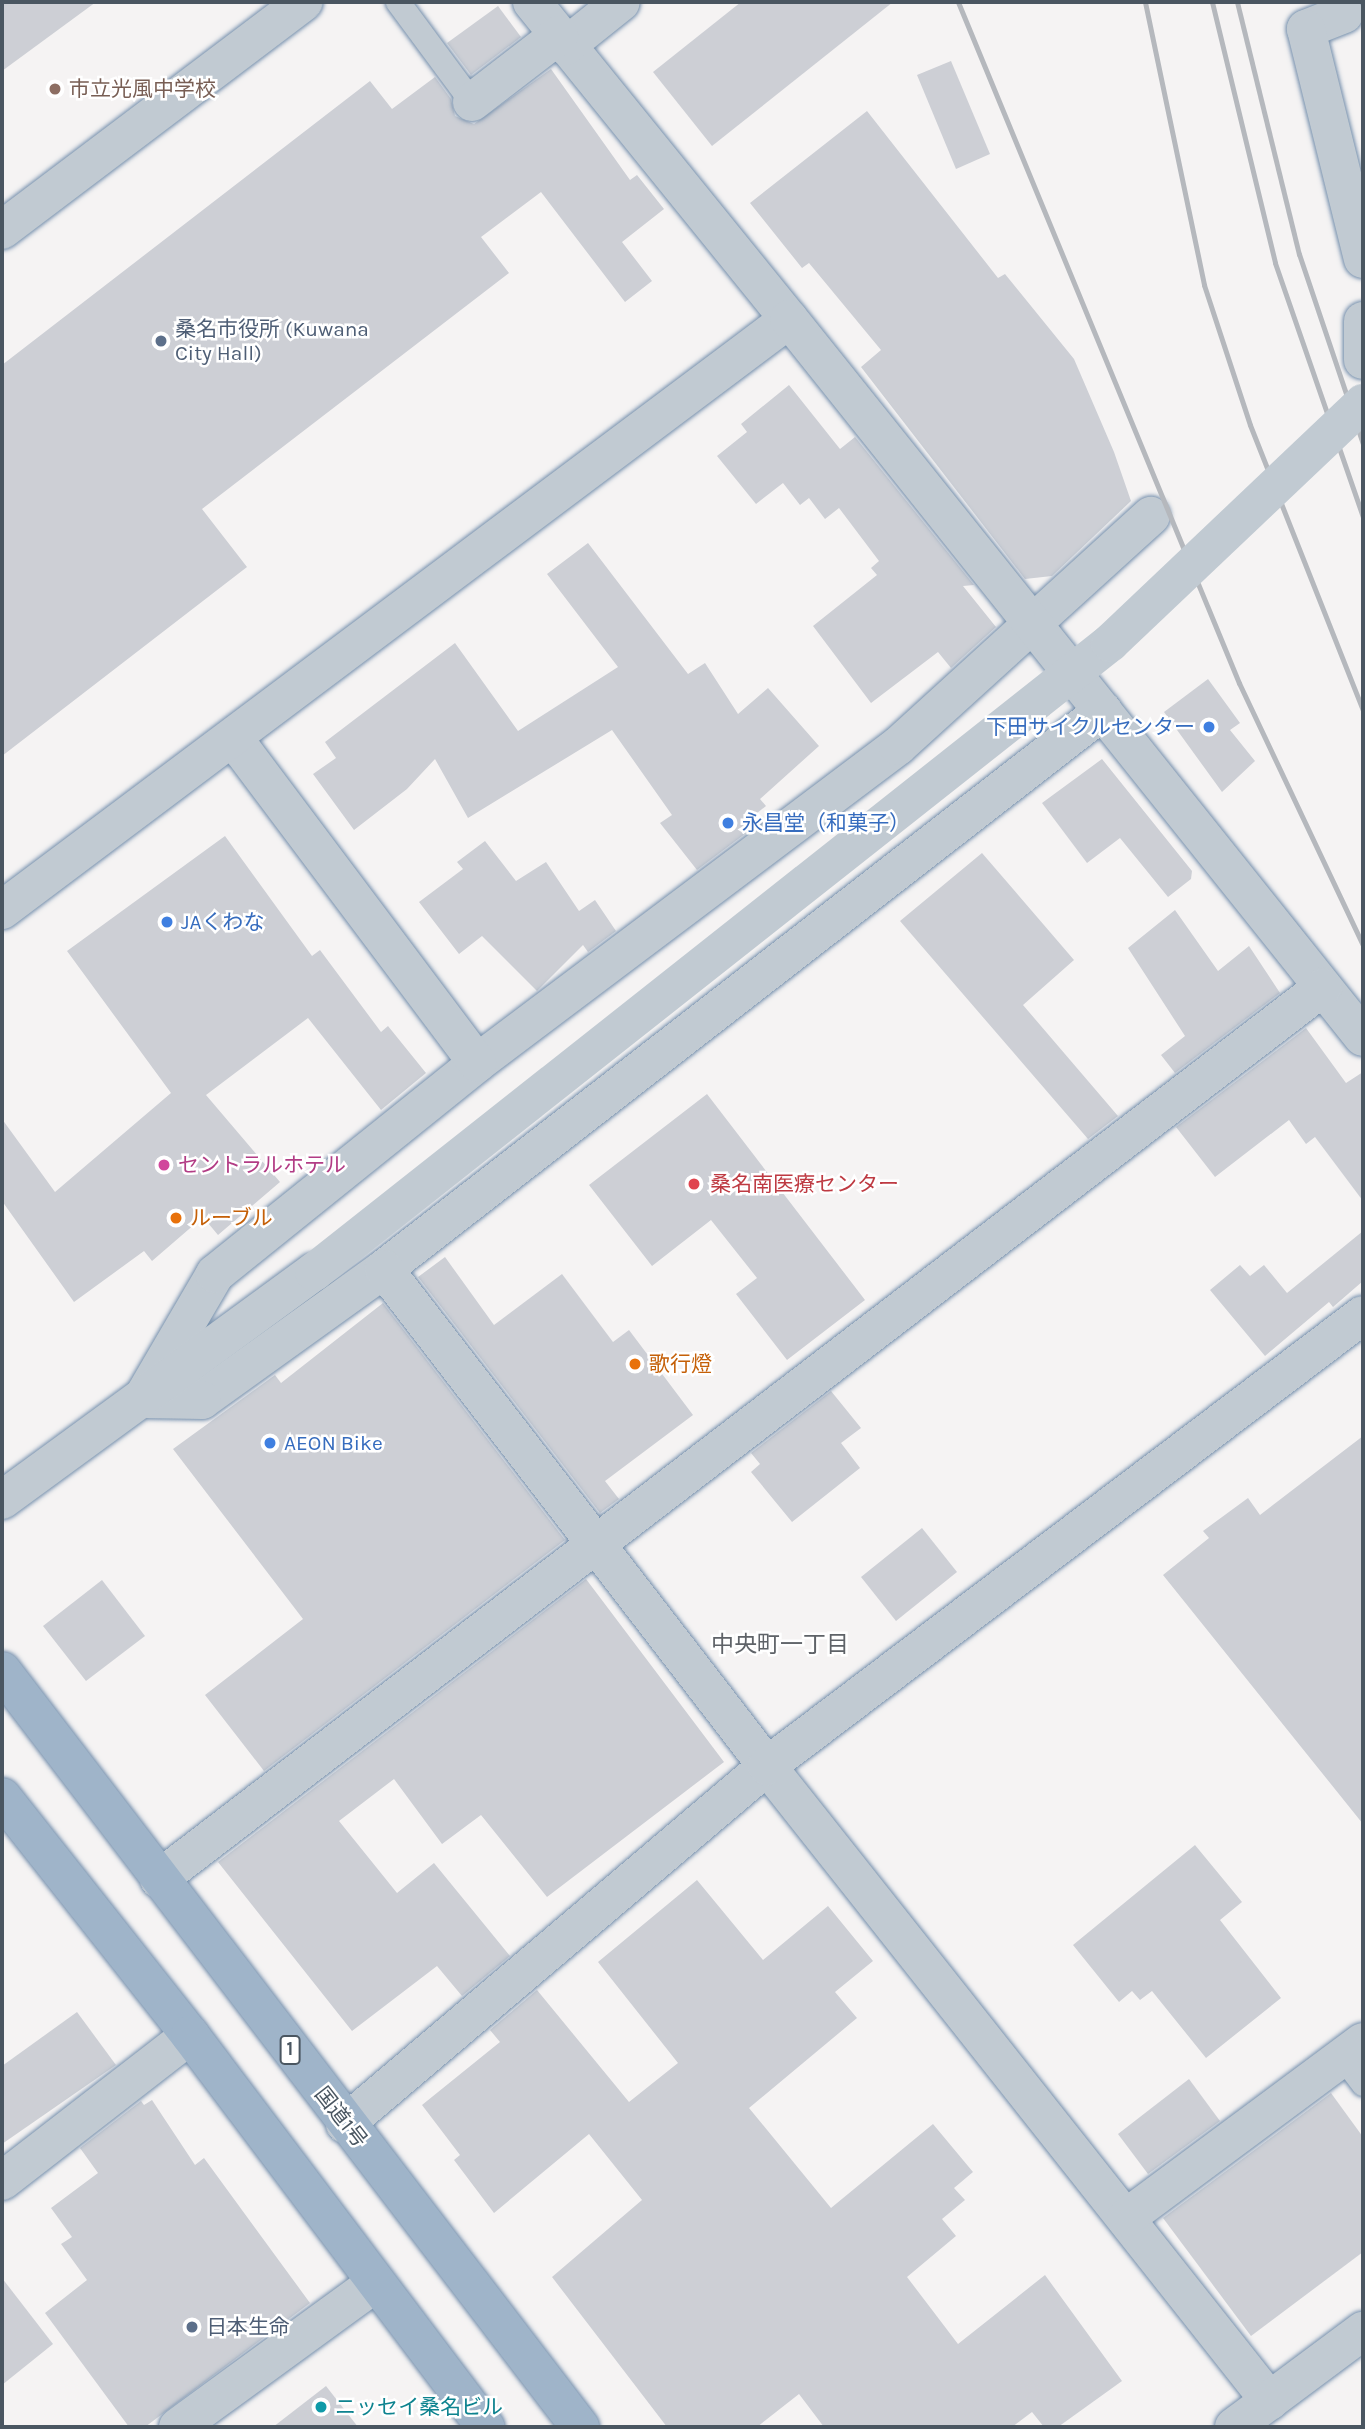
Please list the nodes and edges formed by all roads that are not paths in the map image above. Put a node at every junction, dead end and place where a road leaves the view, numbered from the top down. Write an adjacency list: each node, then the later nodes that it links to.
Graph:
1 (304, 2): 8 (street)
2 (398, 2): 7 (lane)
3 (532, 2): 6 (street)
4 (621, 2): 6 (street)
5 (1347, 17): 9 (street)
6 (563, 41): 7 (street); 10 (street)
7 (472, 102)
8 (2, 230)
9 (1363, 259)
10 (789, 319): 15 (street); 17 (street)
11 (1363, 321): 12 (street)
12 (1363, 360)
13 (1363, 403): 24 (street, bridge)
14 (1151, 516): 15 (street)
15 (1035, 623): 16 (street); 21 (street)
16 (1103, 711): 19 (street); 22 (street)
17 (234, 739): 18 (street); 21 (street)
18 (2, 910)
19 (1323, 987): 20 (street); 26 (street)
20 (1363, 1037)
21 (477, 1063): 24 (street)
22 (384, 1269): 24 (street); 26 (street)
23 (1363, 1315): 28 (street)
24 (142, 1399): 25 (street)
25 (2, 1500)
26 (596, 1546): 28 (street); 30 (street)
27 (2, 1671): 30 (highway, 国道1号 / 1)
28 (767, 1766): 33 (street); 35 (street)
29 (2, 1797): 31 (highway)
30 (159, 1879): 33 (highway, 国道1号 / 1)
31 (190, 2035): 34 (street); 36 (highway)
32 (1356, 2061): 35 (street)
33 (345, 2124): 41 (highway, 国道1号 / 1)
34 (2, 2181)
35 (1126, 2218): 38 (street)
36 (374, 2284): 39 (street); 40 (highway)
37 (1363, 2330): 38 (street)
38 (1270, 2401): 42 (street)
39 (177, 2427)
40 (485, 2427)
41 (580, 2427)
42 (1234, 2427)

